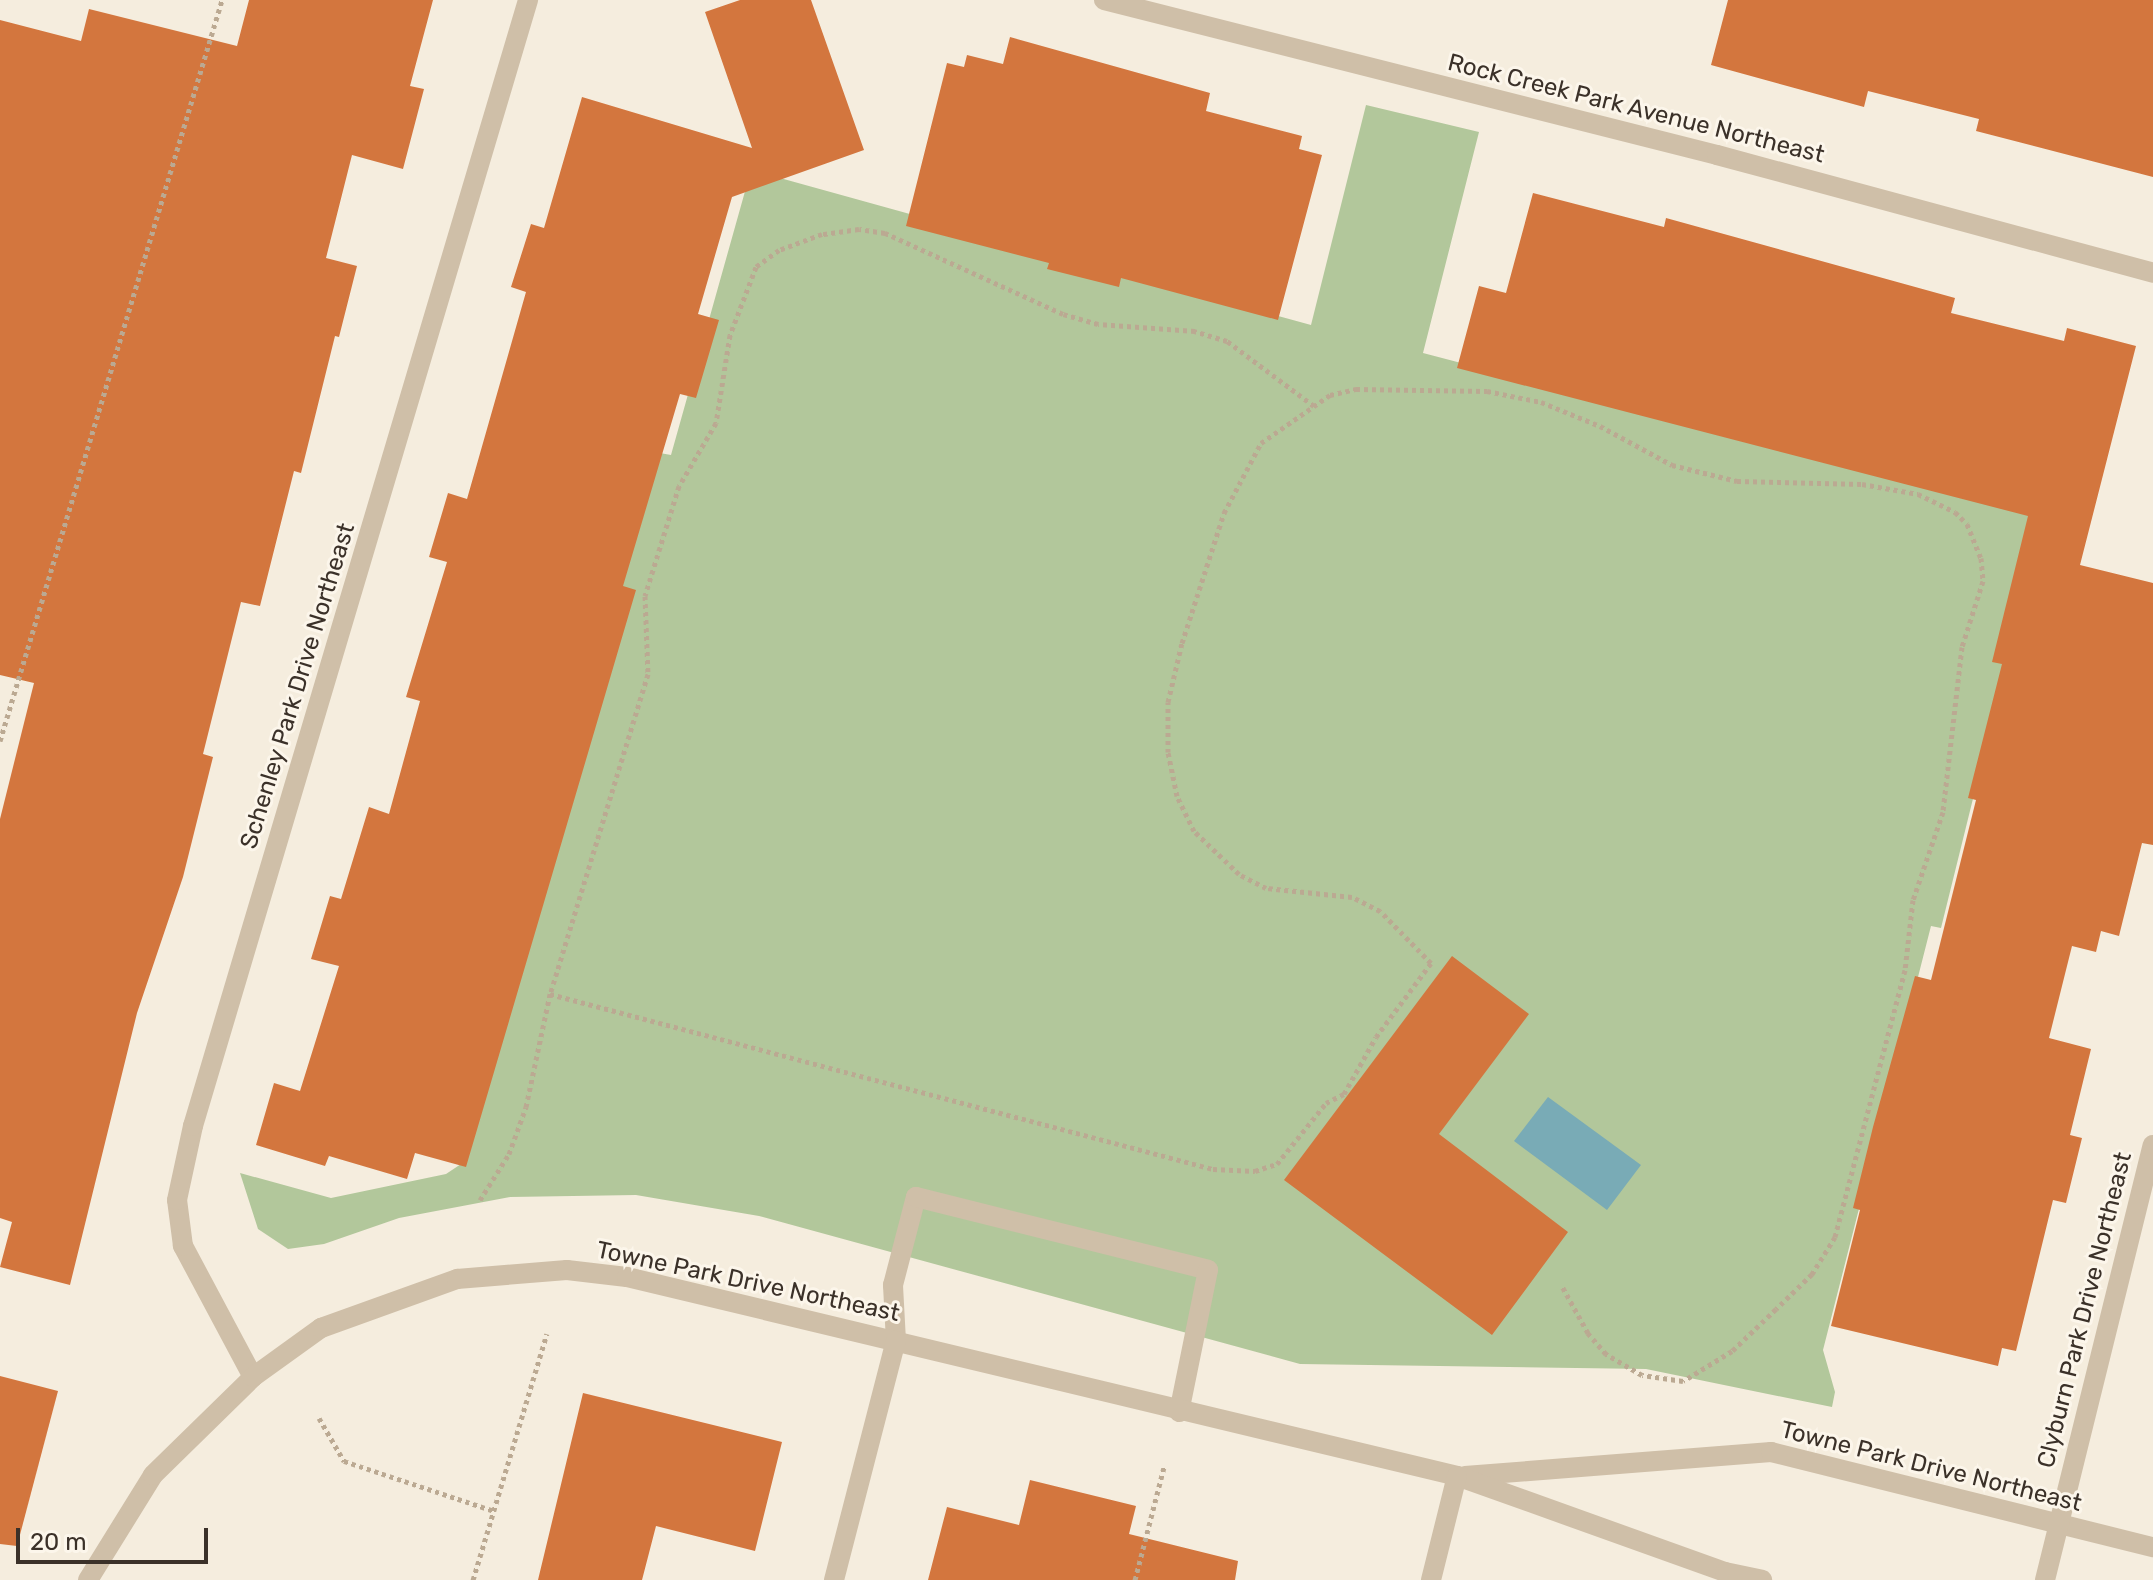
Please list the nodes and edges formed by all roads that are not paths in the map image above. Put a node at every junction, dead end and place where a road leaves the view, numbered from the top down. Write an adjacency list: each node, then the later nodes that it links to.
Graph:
1 (528, 0): 6 (street, Schenley Park Drive Northeast)
2 (1104, 0): 3 (street, Rock Creek Park Avenue Northeast)
3 (2153, 273)
4 (2153, 1145): 9 (street, Clyburn Park Drive Northeast)
5 (896, 1341): 6 (street, Towne Park Drive Northeast); 7 (street, Towne Park Drive Northeast); 7 (street); 12 (street)
6 (253, 1377): 11 (street, Towne Park Drive Northeast)
7 (1179, 1412): 8 (street, Towne Park Drive Northeast)
8 (1457, 1476): 9 (street, Towne Park Drive Northeast); 13 (street); 14 (street, Towne Park Drive Northeast)
9 (2058, 1527): 10 (street, Towne Park Drive Northeast); 15 (street, Clyburn Park Drive Northeast)
10 (2153, 1547)
11 (88, 1580)
12 (834, 1580)
13 (1431, 1580)
14 (1762, 1580)
15 (2045, 1580)

